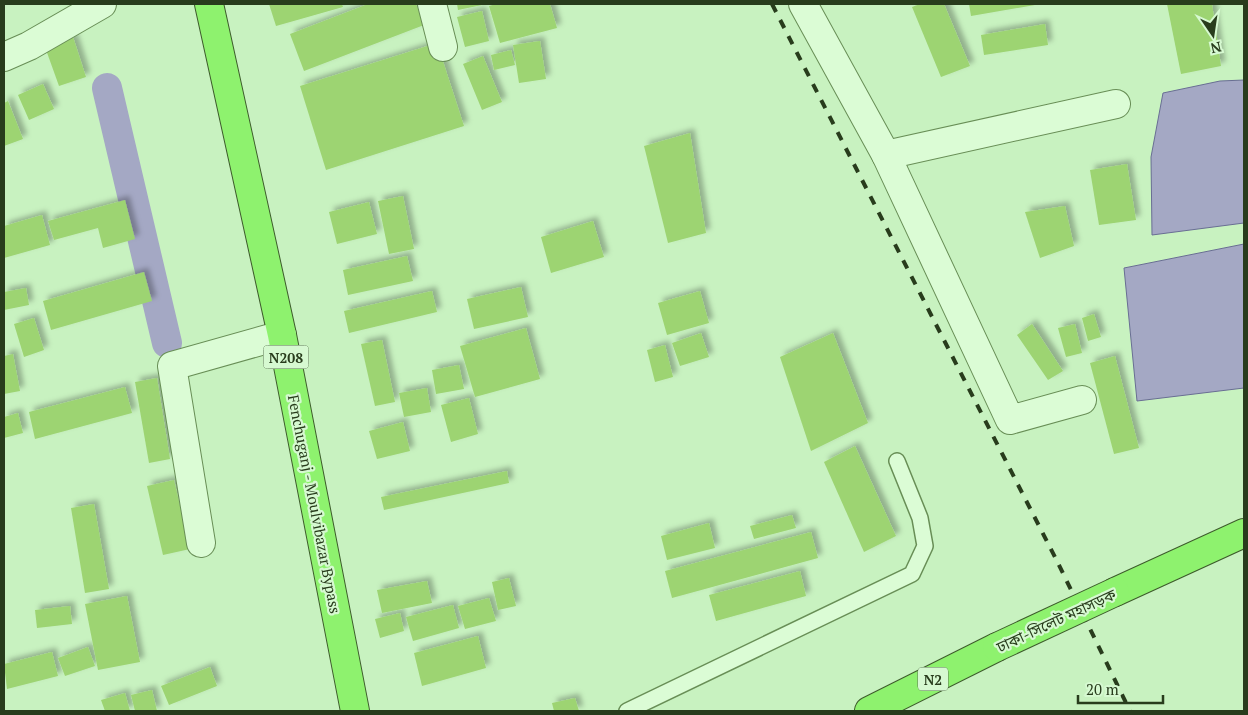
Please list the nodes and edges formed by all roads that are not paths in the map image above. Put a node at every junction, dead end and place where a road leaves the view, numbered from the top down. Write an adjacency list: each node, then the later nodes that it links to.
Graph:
1 (102, 4): 6 (street)
2 (209, 4): 9 (highway, Fenchuganj - Moulvibazar Bypass / N208)
3 (432, 4): 5 (street)
4 (811, 5): 8 (street)
5 (443, 47)
6 (4, 58)
7 (1116, 104): 8 (street)
8 (886, 155): 10 (street)
9 (282, 335): 13 (street); 14 (highway, Fenchuganj - Moulvibazar Bypass / N208)
10 (1082, 400)
11 (897, 461): 15 (lane)
12 (1244, 533): 16 (highway, ঢাকা-সিলেট মহাসড়ক / N2, bridge)
13 (201, 543)
14 (355, 711)
15 (627, 711)
16 (869, 711)

